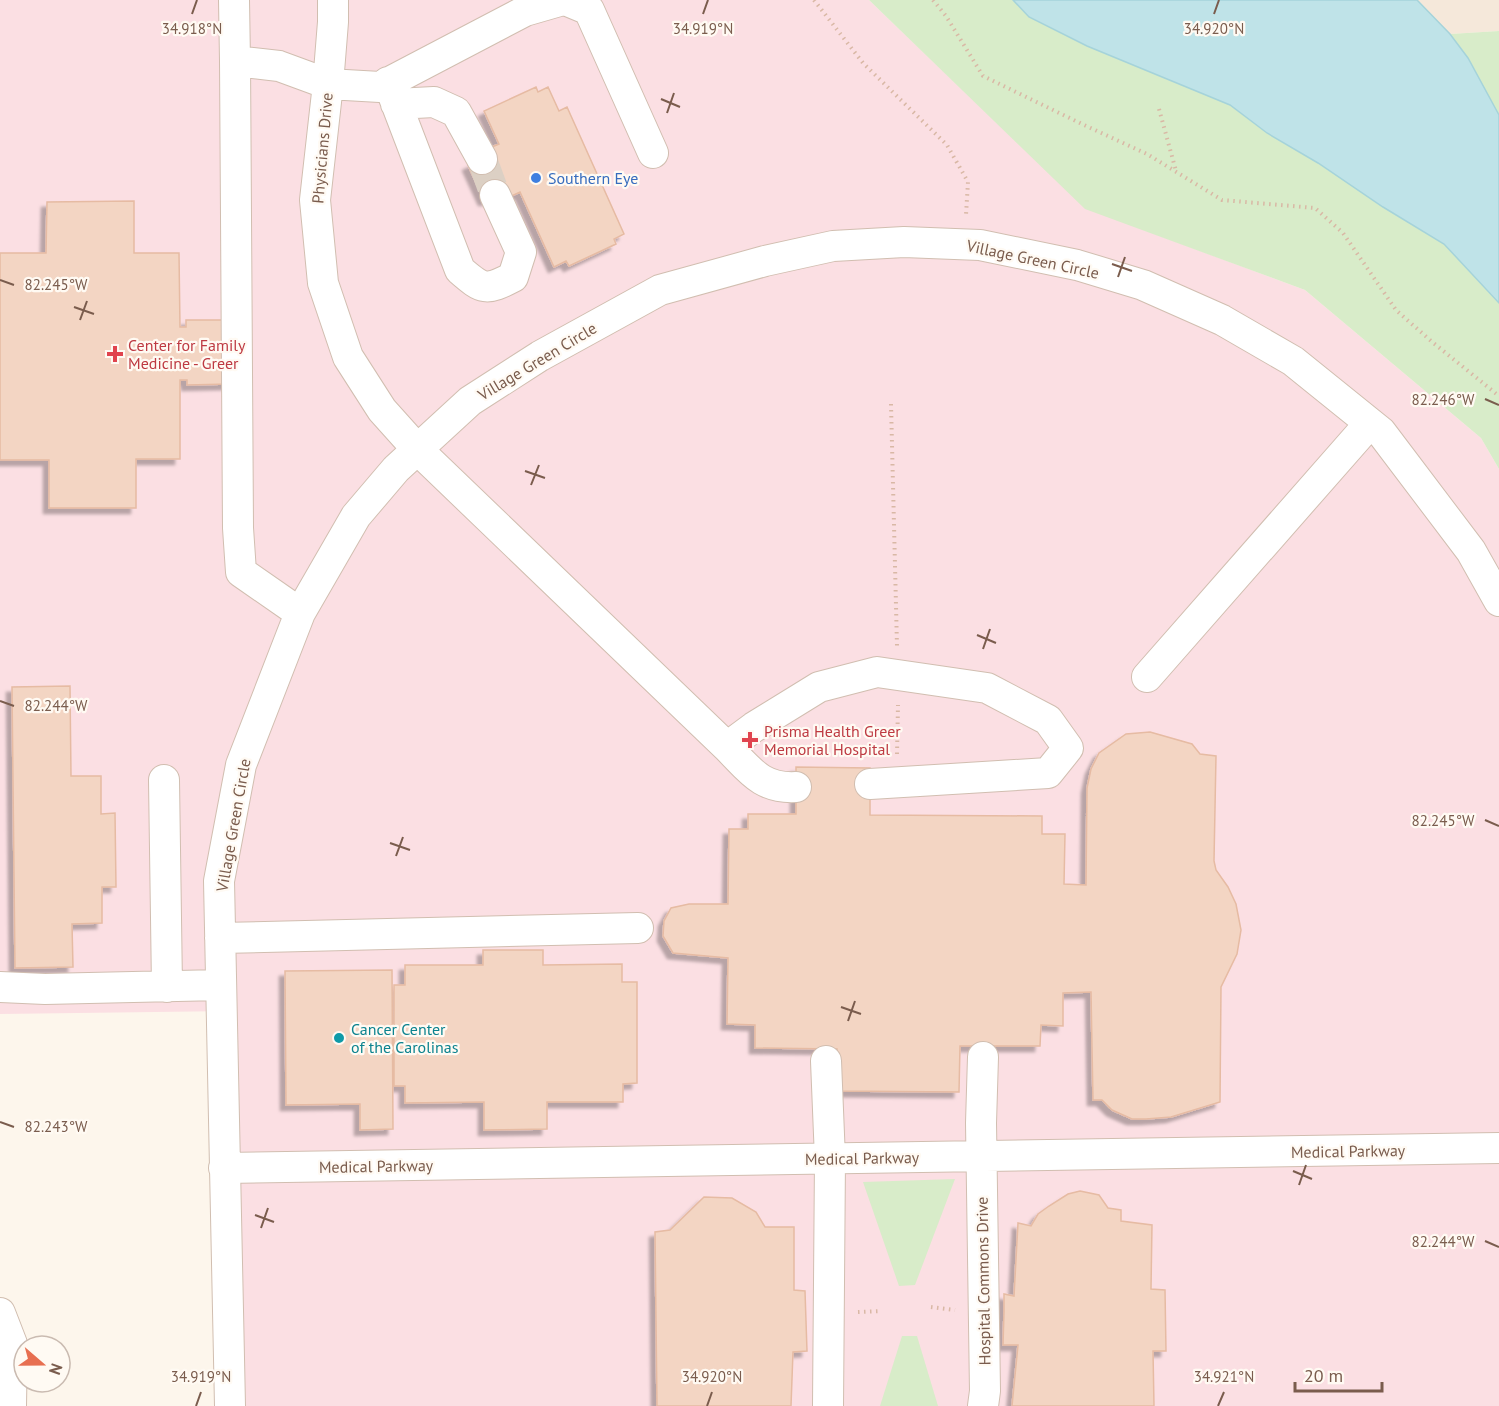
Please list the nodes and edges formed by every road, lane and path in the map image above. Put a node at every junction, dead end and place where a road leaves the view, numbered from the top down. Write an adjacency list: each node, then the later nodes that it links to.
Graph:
1 (234, 0): 6 (street)
2 (333, 0): 7 (street, Physicians Drive)
3 (564, 0): 8 (street); 10 (street)
4 (814, 0): 14 (path)
5 (933, 0): 12 (path)
6 (235, 61): 7 (street); 20 (street)
7 (328, 84): 8 (street); 18 (street, Physicians Drive)
8 (392, 93): 11 (street); 13 (street)
9 (1159, 109): 12 (path)
10 (653, 153)
11 (482, 159)
12 (1176, 172): 15 (path)
13 (495, 195)
14 (966, 215)
15 (1499, 396)
16 (891, 404): 21 (path)
17 (1370, 423): 18 (street, Village Green Circle); 19 (street, Village Green Circle); 22 (street)
18 (417, 449): 20 (street, Village Green Circle); 23 (street, Physicians Drive)
19 (1499, 601)
20 (300, 613): 28 (street, Village Green Circle)
21 (898, 675): 23 (street); 25 (path); 25 (street)
22 (1147, 677)
23 (727, 747): 26 (street, Physicians Drive)
24 (164, 780): 31 (street)
25 (883, 784)
26 (796, 787)
27 (638, 928): 28 (street)
28 (220, 938): 29 (street, Village Green Circle)
29 (221, 985): 31 (street); 37 (street, Village Green Circle)
30 (0, 987): 31 (street)
31 (167, 987)
32 (982, 1057): 35 (street, Hospital Commons Drive)
33 (826, 1061): 36 (street)
34 (1499, 1148): 35 (street, Medical Parkway)
35 (982, 1156): 36 (street, Medical Parkway); 42 (street, Hospital Commons Drive)
36 (830, 1159): 37 (street, Medical Parkway); 41 (street)
37 (224, 1168): 40 (street, Village Green Circle)
38 (0, 1313): 39 (street)
39 (11, 1406)
40 (230, 1406)
41 (828, 1406)
42 (983, 1406)

